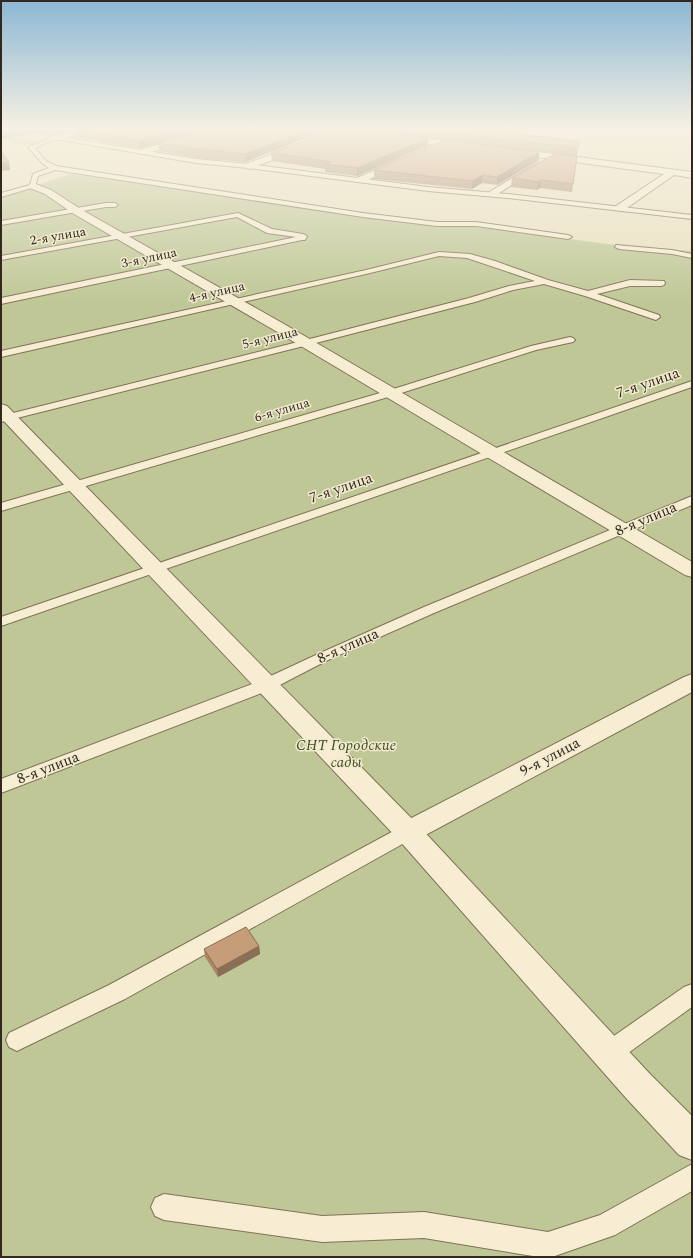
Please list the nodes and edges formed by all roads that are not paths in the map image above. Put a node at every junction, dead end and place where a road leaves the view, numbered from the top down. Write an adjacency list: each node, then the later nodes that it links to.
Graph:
1 (23, 189): 8 (lane)
2 (40, 189): 11 (street)
3 (190, 189): 15 (lane)
4 (441, 189): 7 (lane)
5 (499, 189): 7 (street)
6 (648, 189): 10 (street)
7 (490, 194): 10 (lane)
8 (1, 195)
9 (115, 205): 11 (lane)
10 (620, 208): 12 (lane)
11 (76, 210): 13 (lane); 14 (street)
12 (692, 217)
13 (1, 223)
14 (120, 236): 16 (lane, 2-я улица); 19 (lane, 2-я улица); 20 (street)
15 (568, 237)
16 (302, 238): 20 (lane, 3-я улица)
17 (619, 247): 18 (lane)
18 (692, 256)
19 (1, 258)
20 (170, 266): 24 (lane, 3-я улица); 25 (street)
21 (545, 282): 23 (lane, 4-я улица); 25 (lane, 4-я улица); 28 (lane, 5-я улица)
22 (661, 283): 23 (lane)
23 (588, 294): 26 (lane, 4-я улица)
24 (1, 301)
25 (233, 302): 28 (street); 29 (lane, 4-я улица)
26 (656, 317)
27 (570, 340): 31 (lane, 6-я улица)
28 (305, 343): 31 (street); 32 (lane, 5-я улица)
29 (1, 354)
30 (692, 384): 33 (lane, 7-я улица)
31 (391, 394): 33 (street); 34 (lane, 6-я улица)
32 (4, 415): 34 (street)
33 (491, 452): 37 (street); 38 (lane, 7-я улица)
34 (75, 485): 36 (lane, 6-я улица); 38 (street)
35 (692, 500): 37 (lane, 8-я улица)
36 (1, 506)
37 (622, 529): 39 (street); 42 (lane, 8-я улица)
38 (155, 569): 40 (lane, 7-я улица); 42 (street)
39 (692, 571)
40 (1, 622)
41 (692, 682): 44 (street, 9-я улица)
42 (266, 685): 43 (lane, 8-я улица); 44 (street)
43 (1, 786)
44 (408, 832): 46 (lane); 47 (street)
45 (692, 994): 47 (lane)
46 (17, 1040)
47 (609, 1053): 48 (street)
48 (692, 1142)
49 (692, 1177): 50 (lane)
50 (164, 1207)

